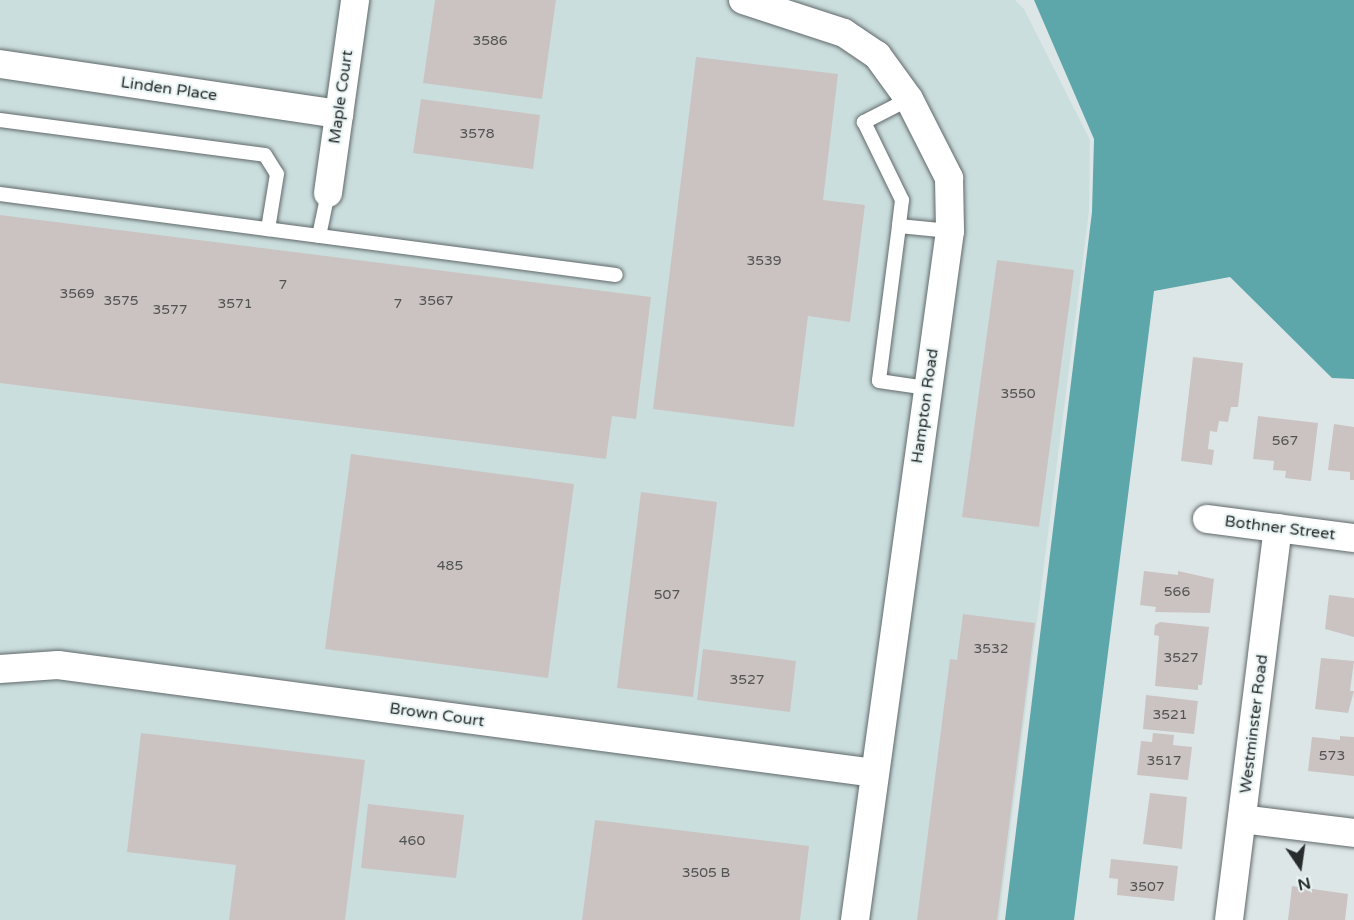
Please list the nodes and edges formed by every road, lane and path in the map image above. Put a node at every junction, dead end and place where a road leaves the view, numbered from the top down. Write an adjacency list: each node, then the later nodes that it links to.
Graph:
1 (355, 0): 5 (street, Maple Court)
2 (743, 0): 4 (street, Hampton Road)
3 (0, 64): 5 (street, Linden Place)
4 (909, 99): 9 (lane); 11 (street, Hampton Road)
5 (339, 114): 7 (street, Maple Court)
6 (0, 120): 10 (lane)
7 (328, 193): 12 (lane)
8 (0, 194): 10 (lane)
9 (899, 226): 11 (lane); 14 (lane)
10 (268, 229): 12 (lane)
11 (950, 231): 14 (street, Hampton Road)
12 (318, 236): 13 (lane)
13 (616, 274)
14 (927, 388): 19 (street, Hampton Road)
15 (1207, 519): 16 (street, Bothner Street)
16 (1278, 528): 17 (street, Bothner Street); 20 (street, Westminster Road)
17 (1354, 538)
18 (0, 669): 19 (street, Brown Court)
19 (874, 773): 22 (street, Hampton Road)
20 (1242, 819): 21 (street); 23 (street, Westminster Road)
21 (1354, 833)
22 (855, 920)
23 (1229, 920)

